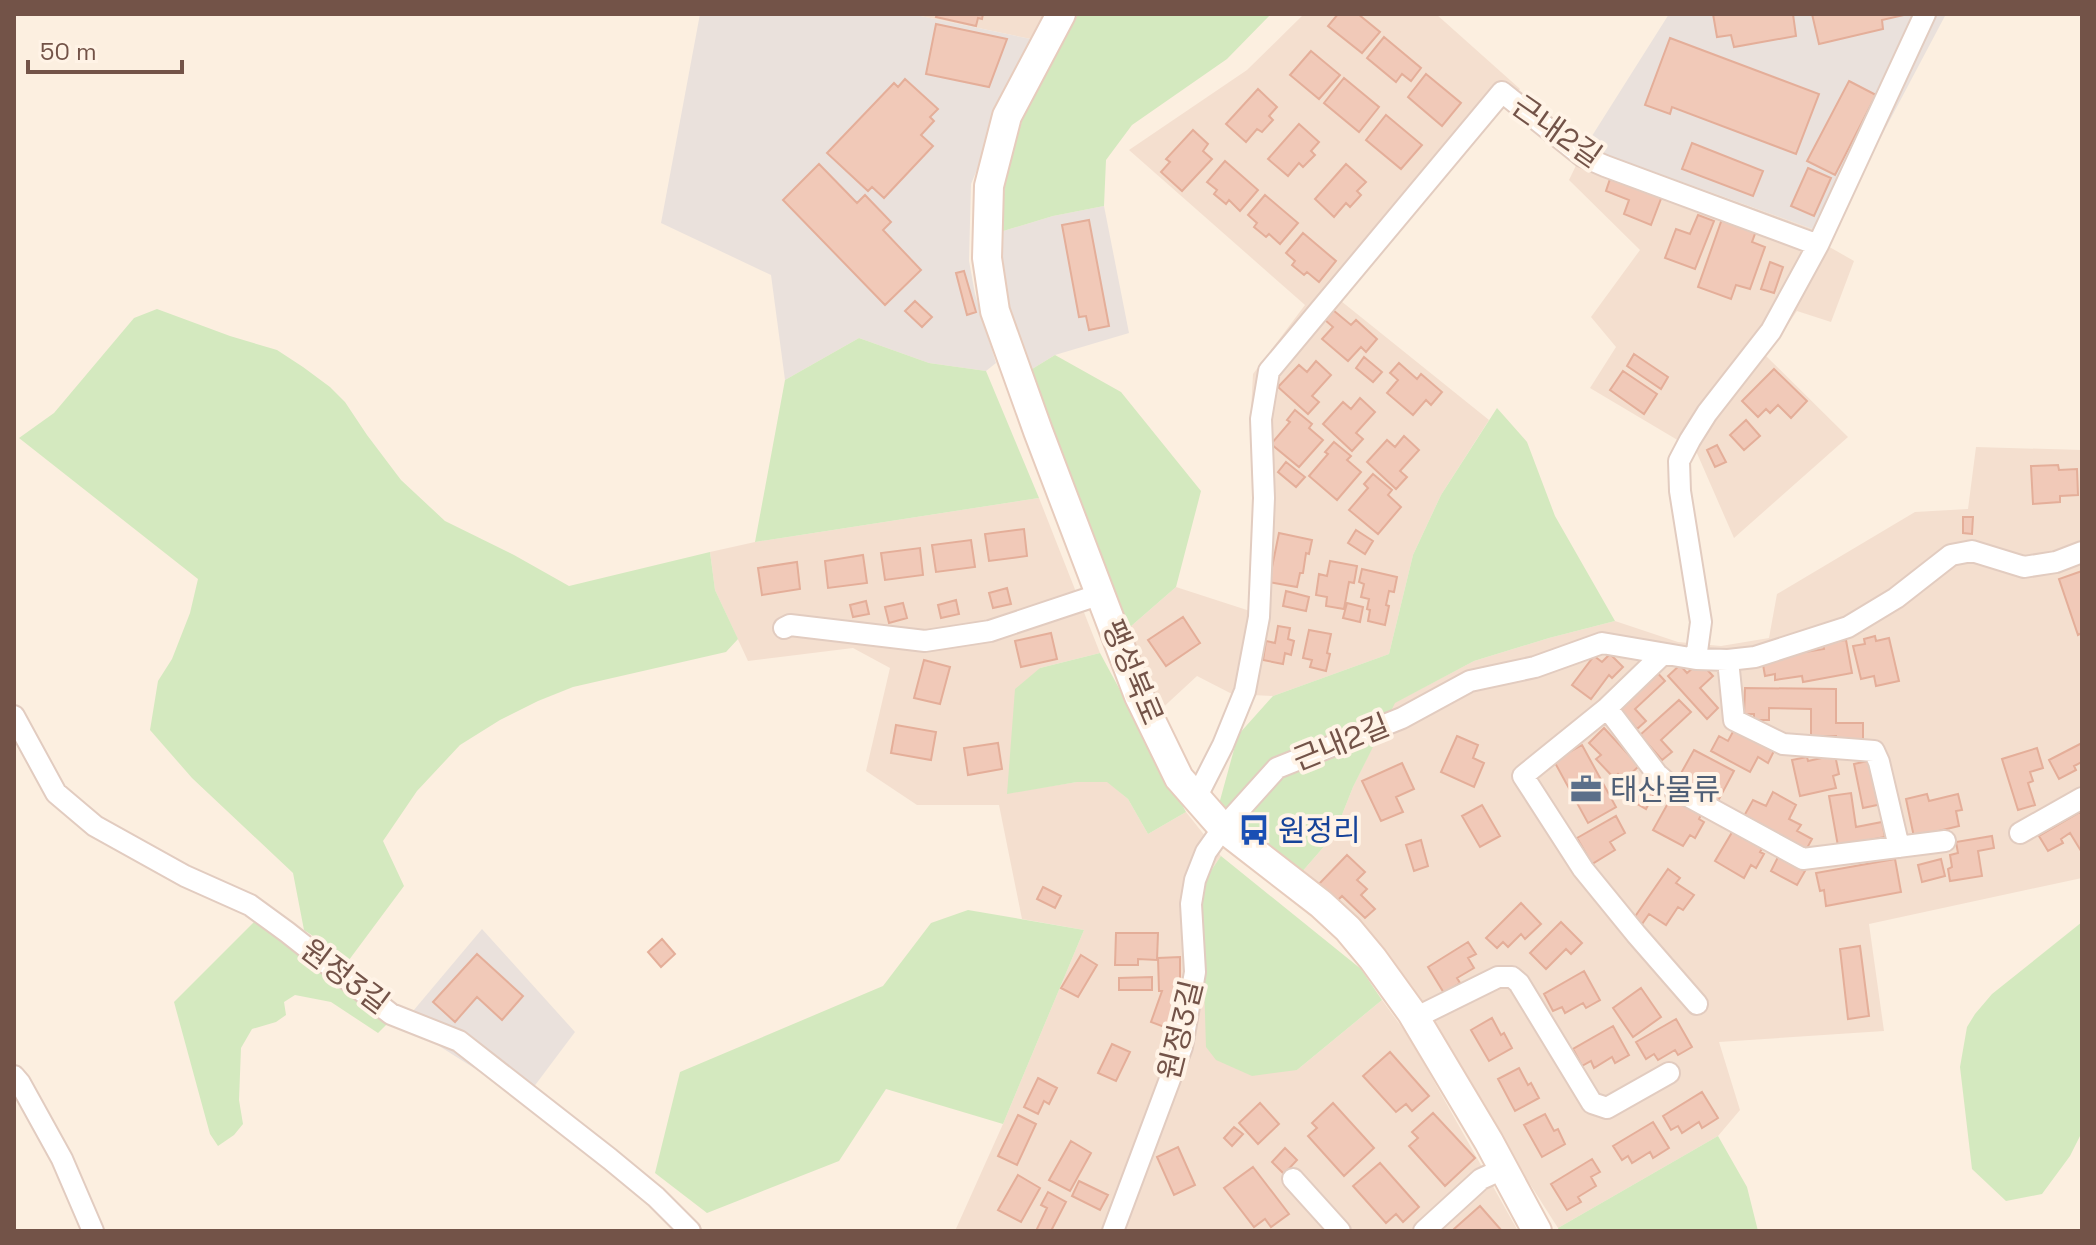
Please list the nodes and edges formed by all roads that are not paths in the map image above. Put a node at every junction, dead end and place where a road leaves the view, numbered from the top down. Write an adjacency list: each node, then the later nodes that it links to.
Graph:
1 (1061, 14): 5 (street, 팽성북로)
2 (1925, 14): 3 (street)
3 (1818, 245): 8 (street); 12 (street, 근내2길)
4 (2082, 552): 9 (street, 근내2길)
5 (1101, 594): 6 (street); 12 (street, 팽성북로)
6 (784, 628)
7 (1663, 654): 8 (street, 근내2길); 10 (street); 14 (street, 근내2길)
8 (1696, 659): 9 (street, 근내2길)
9 (1728, 660): 17 (street)
10 (1607, 708): 17 (street); 18 (street)
11 (14, 716): 25 (street, 원정3길)
12 (1196, 798): 14 (street, 팽성북로)
13 (2082, 798): 15 (street)
14 (1223, 828): 19 (street, 팽성북로); 26 (street, 원정3길)
15 (2020, 833)
16 (1945, 841): 17 (street)
17 (1899, 847)
18 (1697, 1004)
19 (1415, 1018): 20 (street); 22 (street, 팽성북로)
20 (1669, 1073)
21 (14, 1076): 24 (street)
22 (1503, 1169): 28 (street); 29 (street, 팽성북로)
23 (1293, 1179): 27 (street)
24 (93, 1231)
25 (690, 1231)
26 (1113, 1231)
27 (1340, 1231)
28 (1424, 1231)
29 (1537, 1231)

